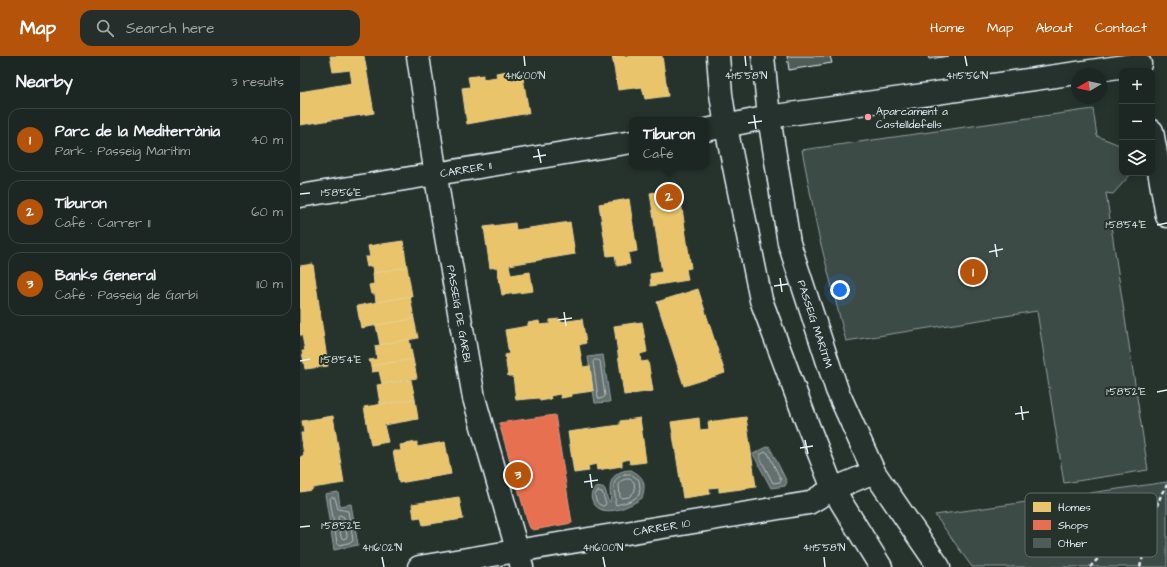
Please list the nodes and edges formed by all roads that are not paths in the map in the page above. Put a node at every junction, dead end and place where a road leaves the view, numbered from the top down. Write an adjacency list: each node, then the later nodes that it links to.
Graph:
1 (418, 56): 9 (street, PASSEIG DE GARBÍ)
2 (718, 56): 6 (street)
3 (763, 56): 5 (street, PASSEIG MARÍTIM)
4 (1140, 64): 5 (street)
5 (769, 118): 6 (street); 12 (street, PASSEIG MARÍTIM)
6 (716, 128): 13 (street)
7 (1154, 140): 11 (street)
8 (629, 143): 9 (street, CARRER 11)
9 (436, 175): 10 (street, CARRER 11); 14 (street, PASSEIG DE GARBÍ)
10 (300, 196)
11 (1167, 216)
12 (874, 472): 13 (street, CARRER 10); 17 (street, PASSEIG MARÍTIM)
13 (833, 489): 14 (street, CARRER 10); 16 (street)
14 (520, 558): 15 (street, CARRER 10)
15 (419, 567)
16 (881, 567)
17 (939, 567)

